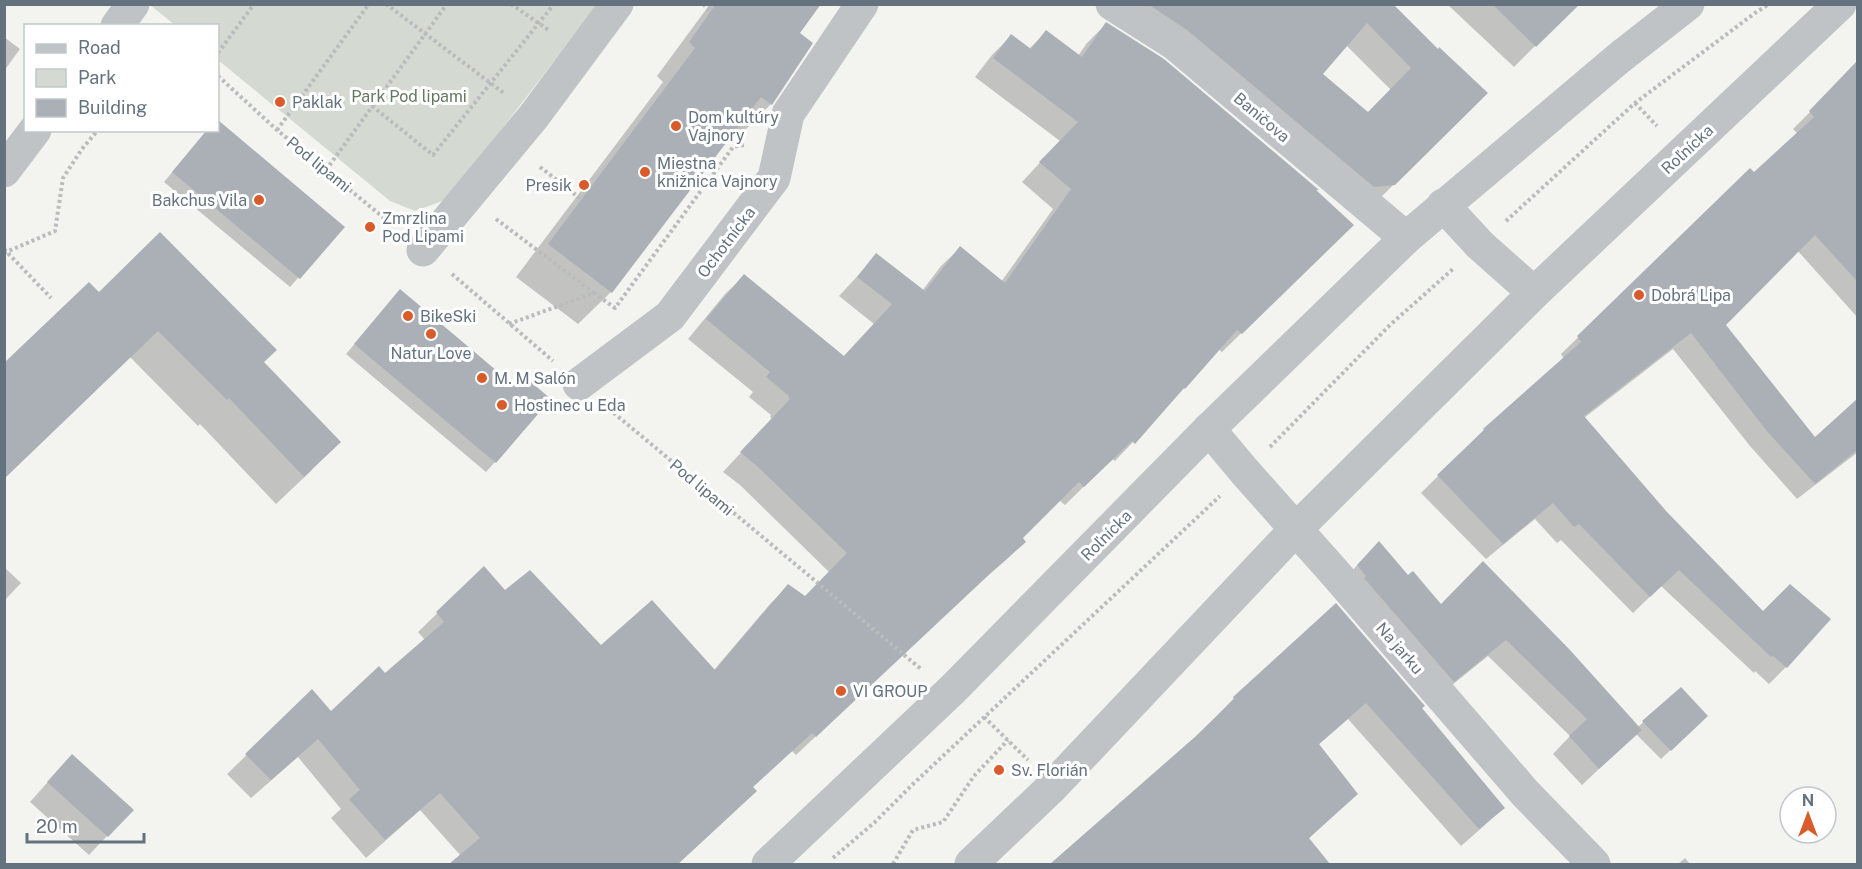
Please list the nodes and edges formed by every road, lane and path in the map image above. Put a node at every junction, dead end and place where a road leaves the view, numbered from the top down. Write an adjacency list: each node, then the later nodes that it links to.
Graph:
1 (133, 4): 16 (street)
2 (369, 4): 24 (path)
3 (386, 4): 17 (path)
4 (447, 4): 17 (path)
5 (511, 4): 15 (path)
6 (554, 4): 15 (path)
7 (617, 4): 18 (street)
8 (703, 4): 14 (path)
9 (862, 4): 27 (street, Ochotnícka)
10 (1112, 4): 34 (street, Baničova)
11 (1688, 4): 32 (street, Roľnícka)
12 (1840, 4): 38 (street, Roľnícka)
13 (253, 5): 19 (path)
14 (711, 11)
15 (539, 23): 18 (path); 21 (path)
16 (118, 24)
17 (426, 33): 21 (path); 22 (path)
18 (582, 51): 23 (street)
19 (219, 52)
20 (219, 77): 24 (path, Pod lipami)
21 (491, 83): 22 (path); 23 (path)
22 (372, 106): 29 (path)
23 (534, 116): 35 (street)
24 (277, 130): 29 (path, Pod lipami)
25 (33, 132): 30 (street)
26 (96, 132): 36 (path)
27 (783, 140): 37 (path); 41 (street, Ochotnícka)
28 (532, 161): 31 (path)
29 (326, 170): 35 (path, Pod lipami)
30 (4, 171)
31 (581, 198)
32 (1443, 205): 34 (street, Roľnícka); 38 (street)
33 (491, 215): 37 (path)
34 (1406, 238): 42 (street, Roľnícka)
35 (423, 249): 40 (path, Pod lipami)
36 (5, 252): 39 (path)
37 (594, 293): 40 (path)
38 (1534, 293): 44 (street, Roľnícka)
39 (51, 298)
40 (509, 324): 41 (path, Pod lipami)
41 (579, 384): 45 (path, Pod lipami)
42 (1209, 429): 43 (street, Na jarku); 45 (street, Roľnícka)
43 (1245, 472): 44 (street, Na jarku); 46 (path)
44 (1296, 529): 51 (street, Roľnícka); 52 (street, Na jarku)
45 (953, 689): 46 (path, Pod lipami); 48 (street, Roľnícka)
46 (985, 718): 49 (path)
47 (1008, 740): 50 (path)
48 (768, 864)
49 (825, 864)
50 (893, 864)
51 (971, 864)
52 (1594, 864)

